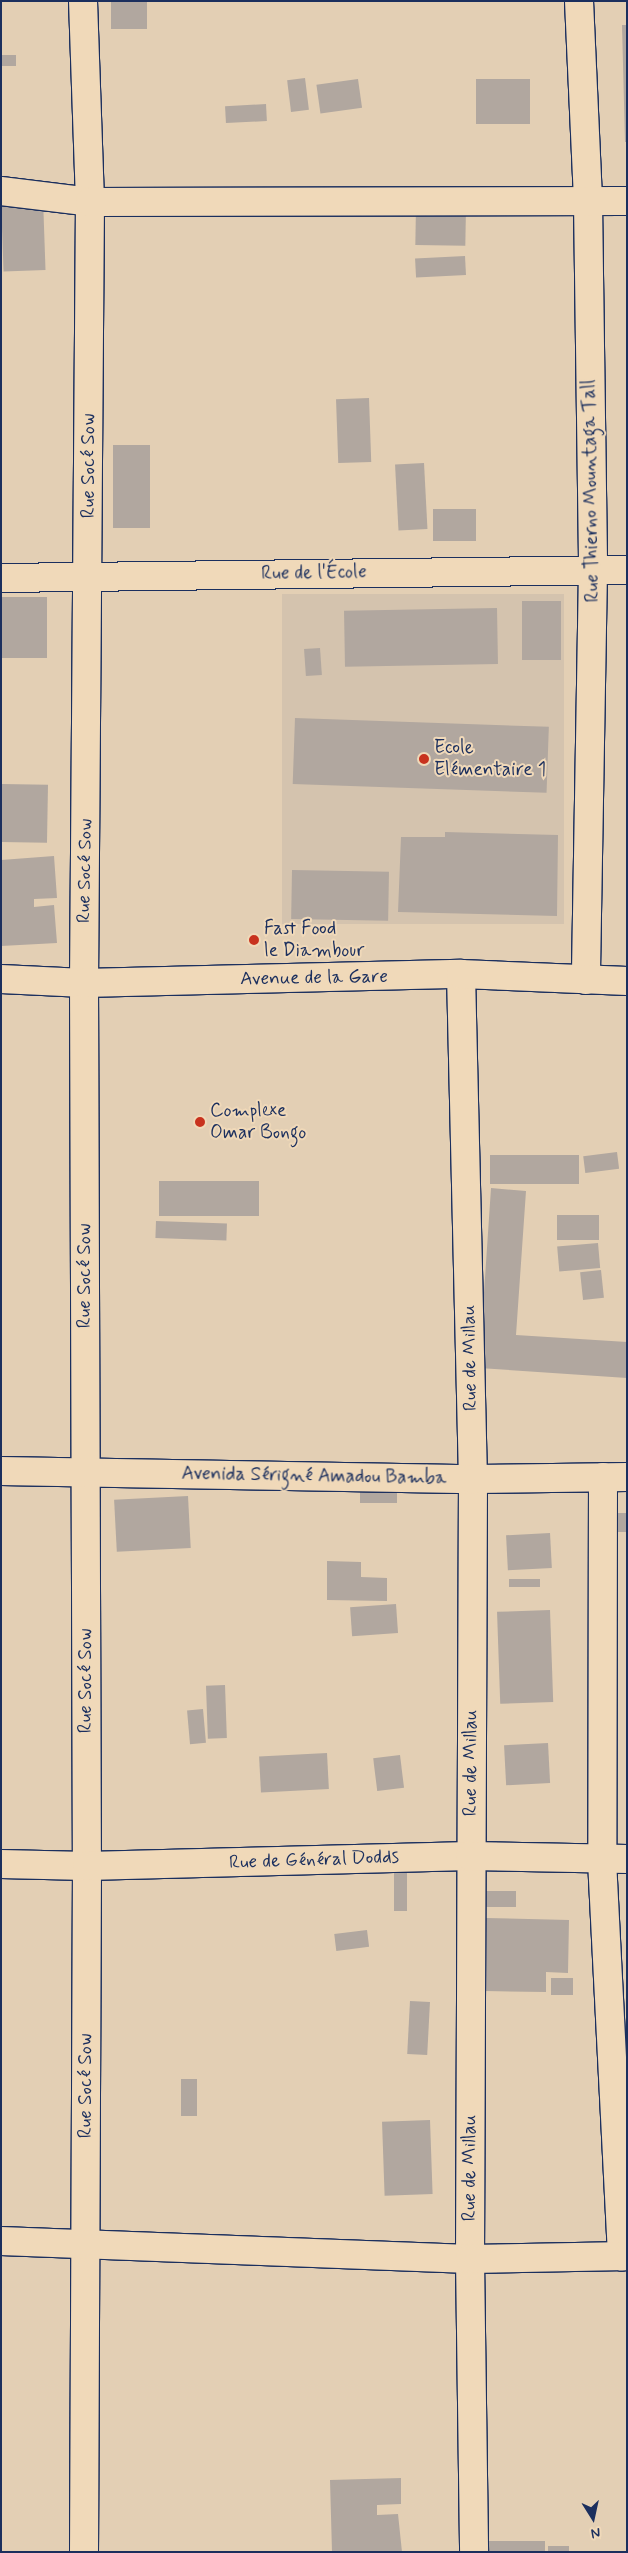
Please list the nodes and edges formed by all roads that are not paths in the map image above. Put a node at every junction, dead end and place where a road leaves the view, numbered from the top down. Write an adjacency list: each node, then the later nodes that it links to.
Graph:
1 (83, 1): 5 (street, Rue Socé Sow)
2 (579, 1): 6 (street, Rue Thierno Mountaga Tall)
3 (1, 191): 5 (street)
4 (627, 200): 6 (street)
5 (90, 202): 6 (street); 9 (street, Rue Socé Sow)
6 (588, 202): 7 (street, Rue Thierno Mountaga Tall)
7 (592, 570): 8 (street, Rue de l'École); 9 (street, Rue de l'École); 13 (street, Rue Thierno Mountaga Tall)
8 (627, 570)
9 (89, 576): 10 (street, Rue de l'École); 15 (street, Rue Socé Sow)
10 (1, 578)
11 (461, 974): 13 (street, Avenue de la Gare); 15 (street, Avenue de la Gare); 19 (street, Rue de Millau)
12 (1, 979): 15 (street, Avenue de la Gare)
13 (586, 980): 14 (street, Avenue de la Gare)
14 (627, 981)
15 (84, 983): 17 (street, Rue Socé Sow)
16 (1, 1472): 17 (street, Avenida Sérigné Amadou Bamba)
17 (85, 1472): 19 (street, Avenida Sérigné Amadou Bamba); 23 (street, Rue Socé Sow)
18 (615, 1477): 19 (street, Avenida Sérigné Amadou Bamba); 21 (street)
19 (473, 1479): 20 (street, Rue de Millau)
20 (470, 1856): 21 (street, Rue de Général Dodds); 23 (street, Rue de Général Dodds); 27 (street, Rue de Millau)
21 (615, 1859): 26 (street)
22 (1, 1864): 23 (street, Rue de Général Dodds)
23 (87, 1866): 25 (street, Rue Socé Sow)
24 (1, 2241): 25 (street)
25 (85, 2241): 27 (street); 28 (street, Rue Socé Sow)
26 (625, 2256): 27 (street)
27 (470, 2259): 29 (street, Rue de Millau)
28 (84, 2552)
29 (474, 2552)

